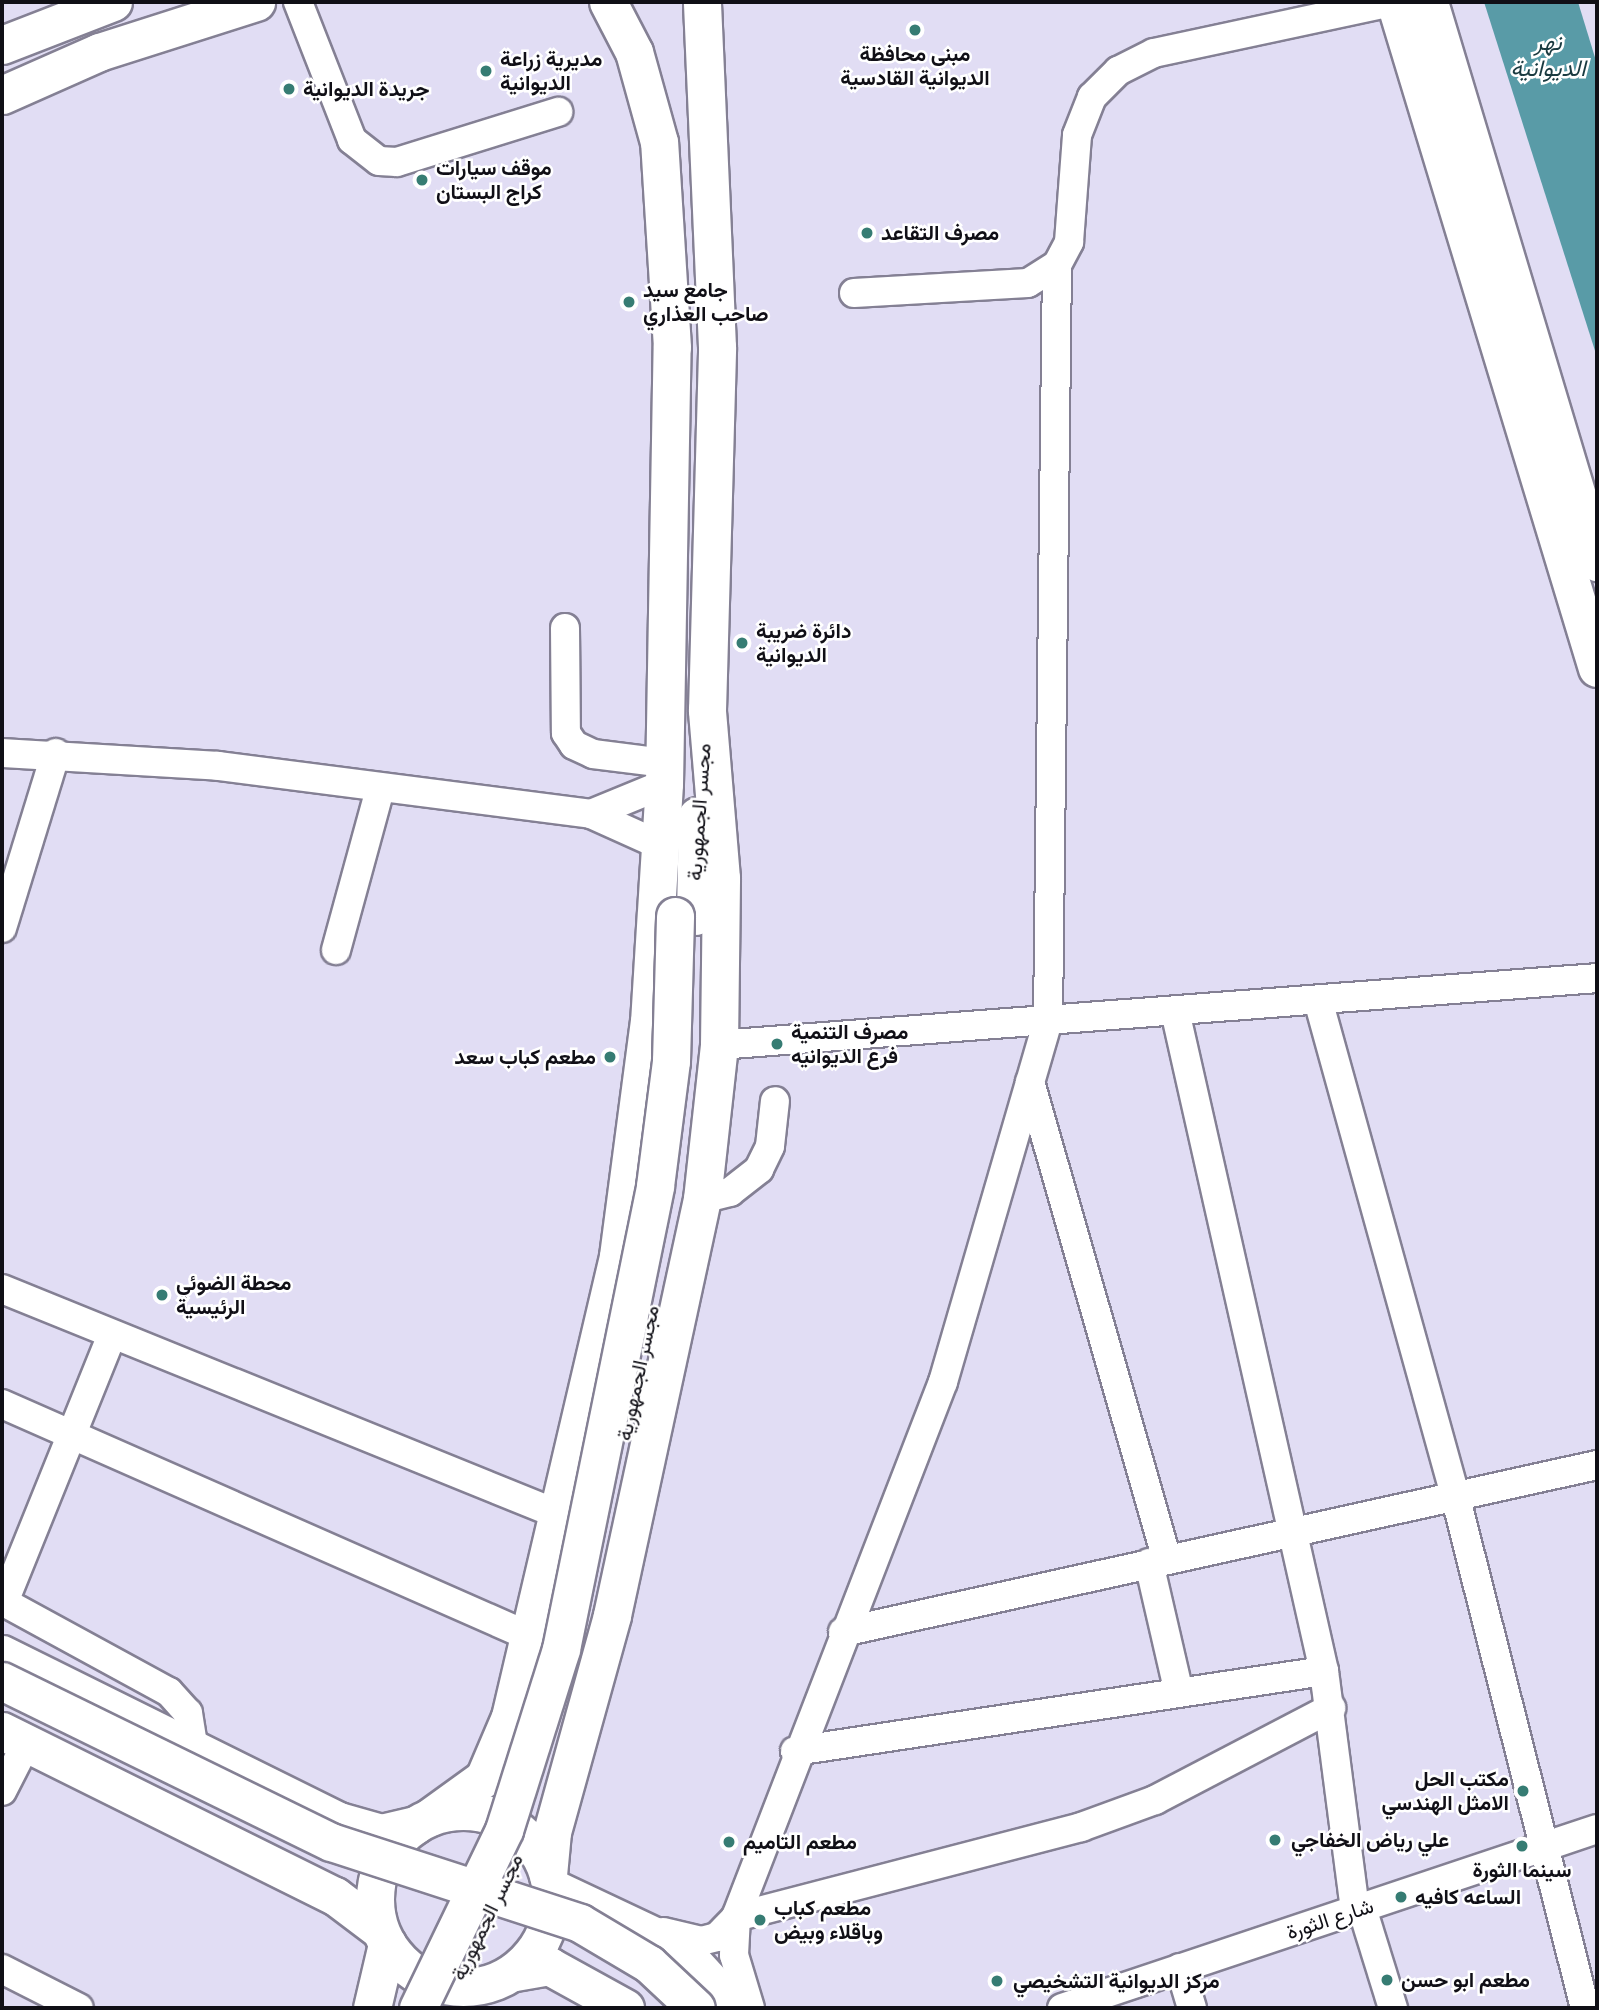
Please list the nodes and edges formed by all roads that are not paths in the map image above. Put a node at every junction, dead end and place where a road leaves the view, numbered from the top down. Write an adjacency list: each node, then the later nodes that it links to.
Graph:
1 (113, 2): 8 (main road)
2 (256, 2): 9 (main road)
3 (298, 2): 10 (street)
4 (608, 2): 19 (main road)
5 (702, 2): 16 (main road)
6 (1393, 2): 11 (street); 15 (main road)
7 (1429, 2): 13 (main road)
8 (2, 45)
9 (2, 95)
10 (558, 112)
11 (1057, 265): 12 (street); 29 (street)
12 (854, 293)
13 (1597, 562)
14 (565, 628): 19 (street)
15 (1597, 668)
16 (706, 710): 23 (main road, مجسر الجمهورية); 30 (main road)
17 (2, 753): 18 (street)
18 (56, 753): 20 (street); 24 (street)
19 (665, 766): 21 (street); 22 (main road); 23 (main road, مجسر الجمهورية)
20 (380, 789): 21 (street); 25 (street)
21 (591, 814): 22 (street)
22 (662, 846): 40 (main road)
23 (685, 916): 71 (main road, مجسر الجمهورية, bridge); 72 (main road, مجسر الجمهورية)
24 (2, 928)
25 (336, 950)
26 (1597, 978): 27 (street)
27 (1318, 1000): 28 (street); 39 (street)
28 (1175, 1011): 29 (street); 41 (street)
29 (1048, 1020): 30 (street); 31 (street)
30 (719, 1045): 33 (main road)
31 (1030, 1083): 42 (street); 44 (street)
32 (775, 1101): 33 (street)
33 (702, 1199): 59 (main road)
34 (2, 1289): 35 (street)
35 (112, 1335): 37 (street); 40 (street)
36 (2, 1404): 37 (street)
37 (70, 1432): 43 (street); 45 (street)
38 (1597, 1465): 39 (street)
39 (1455, 1495): 41 (street); 58 (street)
40 (560, 1515): 45 (main road)
41 (1296, 1532): 42 (street); 47 (street)
42 (1158, 1561): 44 (street); 49 (street)
43 (3, 1602): 53 (street)
44 (843, 1632): 54 (street)
45 (531, 1637): 56 (main road)
46 (2, 1654): 53 (main road)
47 (1324, 1671): 49 (street); 51 (street)
48 (2, 1681): 75 (main road, bridge)
49 (1179, 1693): 54 (street)
50 (2, 1704): 74 (main road)
51 (1331, 1708): 60 (street); 61 (street)
52 (14, 1738): 55 (street); 63 (main road)
53 (194, 1749): 56 (main road)
54 (795, 1751): 61 (street)
55 (2, 1791)
56 (423, 1821): 59 (main road); 63 (main road)
57 (1597, 1829): 58 (street, شارع الثورة)
58 (1541, 1850): 60 (street, شارع الثورة); 81 (street)
59 (549, 1877): 62 (main road); 66 (main road)
60 (1359, 1909): 64 (street, شارع الثورة); 80 (street)
61 (736, 1917): 62 (street); 77 (street)
62 (636, 1924): 76 (main road)
63 (384, 1937): 67 (main road); 70 (main road)
64 (1180, 1968): 68 (street, شارع الثورة); 79 (street)
65 (2, 1969): 69 (street)
66 (514, 1972): 67 (main road); 73 (main road)
67 (471, 1998)
68 (1093, 2003): 78 (street, شارع الثورة)
69 (79, 2008)
70 (372, 2008)
71 (418, 2008)
72 (442, 2008)
73 (625, 2008)
74 (668, 2008)
75 (696, 2008)
76 (735, 2008)
77 (750, 2008)
78 (1062, 2008)
79 (1192, 2008)
80 (1393, 2008)
81 (1585, 2008)

